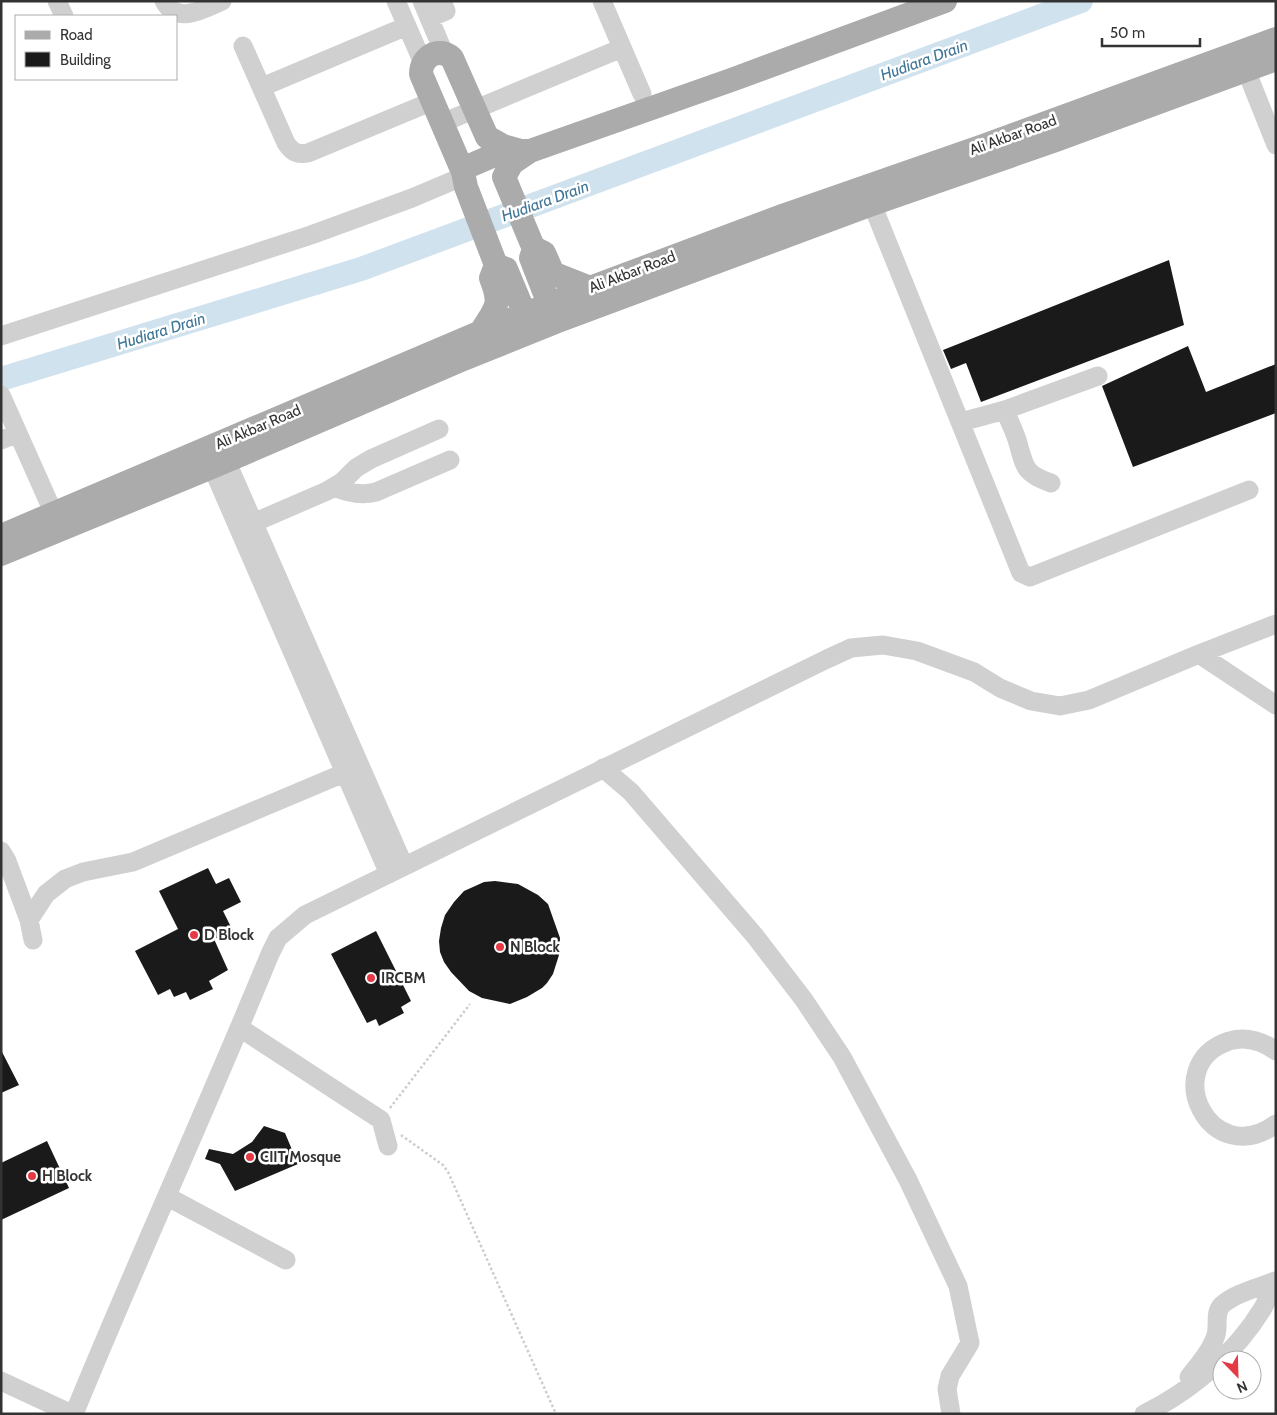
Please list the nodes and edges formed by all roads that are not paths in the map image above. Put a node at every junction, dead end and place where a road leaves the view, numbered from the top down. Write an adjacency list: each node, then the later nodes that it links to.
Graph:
1 (57, 1): 9 (street)
2 (164, 1): 3 (street)
3 (222, 1)
4 (396, 1): 11 (street)
5 (422, 1): 10 (street)
6 (442, 1): 10 (street)
7 (602, 1): 14 (street)
8 (945, 1): 26 (main road)
9 (64, 15)
10 (429, 18): 15 (street)
11 (407, 26): 17 (street); 19 (street)
12 (1276, 39): 32 (main road, Ali Akbar Road)
13 (244, 46): 19 (street)
14 (622, 48): 20 (street); 22 (street)
15 (444, 53): 17 (main road); 22 (main road)
16 (1276, 59): 18 (main road, Ali Akbar Road)
17 (423, 63): 21 (main road)
18 (1246, 70): 24 (street); 29 (main road, Ali Akbar Road)
19 (262, 88): 21 (street)
20 (642, 94)
21 (433, 101): 23 (main road)
22 (476, 110): 23 (street); 25 (main road)
23 (442, 123): 27 (main road)
24 (1276, 145)
25 (489, 147): 26 (main road); 27 (main road); 28 (main road)
26 (530, 151): 28 (main road)
27 (464, 177): 31 (main road); 36 (street)
28 (504, 179): 30 (main road)
29 (872, 204): 33 (main road, Ali Akbar Road); 40 (street)
30 (534, 249): 32 (main road); 33 (main road)
31 (496, 265): 34 (main road); 35 (main road)
32 (590, 288): 33 (main road, Ali Akbar Road)
33 (552, 313): 34 (main road, Ali Akbar Road)
34 (529, 322): 35 (main road, Ali Akbar Road); 44 (main road, Ali Akbar Road)
35 (481, 332): 48 (main road, Ali Akbar Road)
36 (1, 336)
37 (1098, 376): 39 (street)
38 (1, 395): 42 (street)
39 (1005, 410): 40 (street); 45 (street)
40 (961, 422): 47 (street)
41 (439, 429): 46 (street)
42 (11, 432): 48 (street)
43 (450, 460): 46 (street)
44 (219, 464): 49 (street); 51 (main road, Ali Akbar Road); 56 (street)
45 (1051, 483)
46 (334, 487): 49 (street)
47 (1249, 490)
48 (54, 514): 50 (main road, Ali Akbar Road)
49 (253, 523): 56 (street)
50 (1, 536)
51 (1, 554)
52 (1276, 624): 53 (street)
53 (1199, 654): 54 (street); 55 (street)
54 (1276, 705)
55 (603, 768): 58 (street); 71 (street)
56 (353, 770): 58 (street); 59 (street)
57 (1, 851): 59 (street)
58 (397, 870): 61 (street)
59 (29, 920): 60 (street)
60 (33, 940)
61 (240, 1028): 64 (street); 65 (street)
62 (1276, 1051): 63 (street)
63 (1276, 1124)
64 (388, 1146)
65 (168, 1197): 66 (street); 70 (street)
66 (286, 1260)
67 (1275, 1281): 69 (street); 69 (street)
68 (1, 1382): 70 (street)
69 (1175, 1396): 72 (street)
70 (73, 1414)
71 (951, 1414)
72 (1144, 1414)

